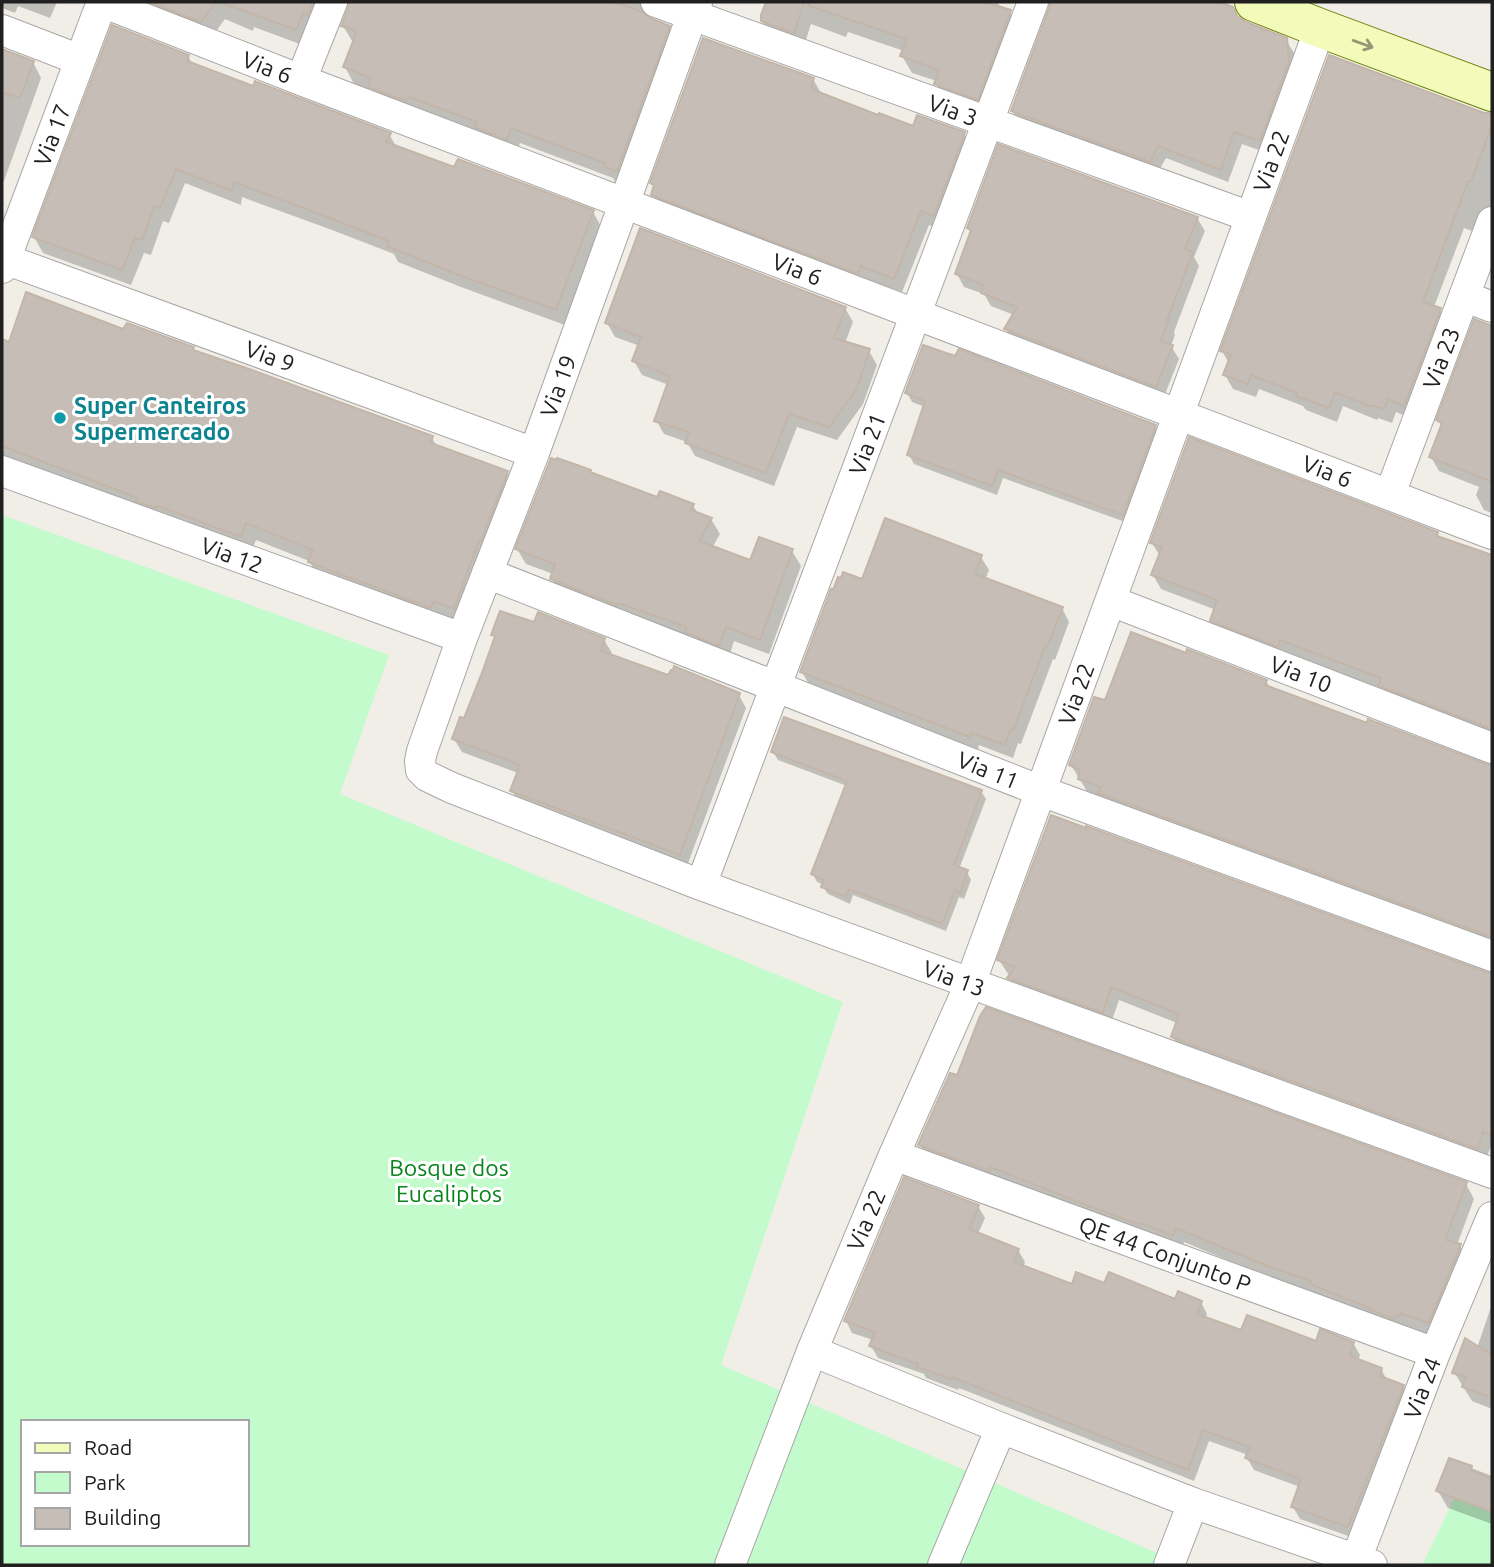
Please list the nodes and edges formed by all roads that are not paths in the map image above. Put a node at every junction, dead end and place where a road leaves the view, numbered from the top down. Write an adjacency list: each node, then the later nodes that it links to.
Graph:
1 (102, 2): 9 (street, Via 17); 10 (street, Via 6)
2 (332, 2): 10 (street)
3 (656, 2): 6 (street, Via 3)
4 (1033, 2): 12 (street, Via 21)
5 (1254, 2): 7 (street)
6 (695, 8): 12 (street, Via 3); 13 (street, Via 19)
7 (1320, 28): 11 (street, one-way to 11); 14 (street, Via 22)
8 (2, 30): 9 (street)
9 (80, 60): 16 (street, Via 17)
10 (301, 80): 13 (street, Via 6)
11 (1492, 92)
12 (988, 123): 14 (street, Via 3); 19 (street, Via 21)
13 (624, 202): 19 (street, Via 6); 21 (street, Via 19)
14 (1251, 217): 20 (street, Via 22)
15 (1492, 222): 17 (street, Via 23)
16 (3, 262): 21 (street, Via 9)
17 (1464, 296): 18 (street); 23 (street, Via 23)
18 (1492, 307)
19 (916, 315): 20 (street, Via 6); 28 (street, Via 21)
20 (1178, 415): 23 (street, Via 6); 26 (street, Via 22)
21 (534, 453): 25 (street, Via 19)
22 (2, 471): 27 (street, Via 12)
23 (1390, 494): 24 (street, Via 6)
24 (1492, 534)
25 (487, 573): 27 (street, Via 19); 28 (street, Via 11)
26 (1111, 601): 29 (street, Via 10); 31 (street, Via 22)
27 (461, 638): 30 (street, Via 19)
28 (776, 686): 31 (street, Via 11); 32 (street, Via 21)
29 (1492, 748)
30 (421, 771): 32 (street, Via 13)
31 (1041, 791): 33 (street, Via 11); 34 (street, Via 22)
32 (701, 886): 34 (street, Via 13)
33 (1492, 956)
34 (970, 984): 35 (street, Via 22); 36 (street, Via 13)
35 (894, 1155): 38 (street, Via 22); 39 (street, QE 44 Conjunto P)
36 (1492, 1172)
37 (1492, 1217): 39 (street, Via 24)
38 (812, 1351): 40 (street); 43 (street, Via 22)
39 (1435, 1353): 42 (street, Via 24)
40 (1001, 1428): 41 (street); 44 (street)
41 (1193, 1503): 42 (street); 45 (street)
42 (1361, 1563)
43 (730, 1565)
44 (943, 1565)
45 (1169, 1565)

